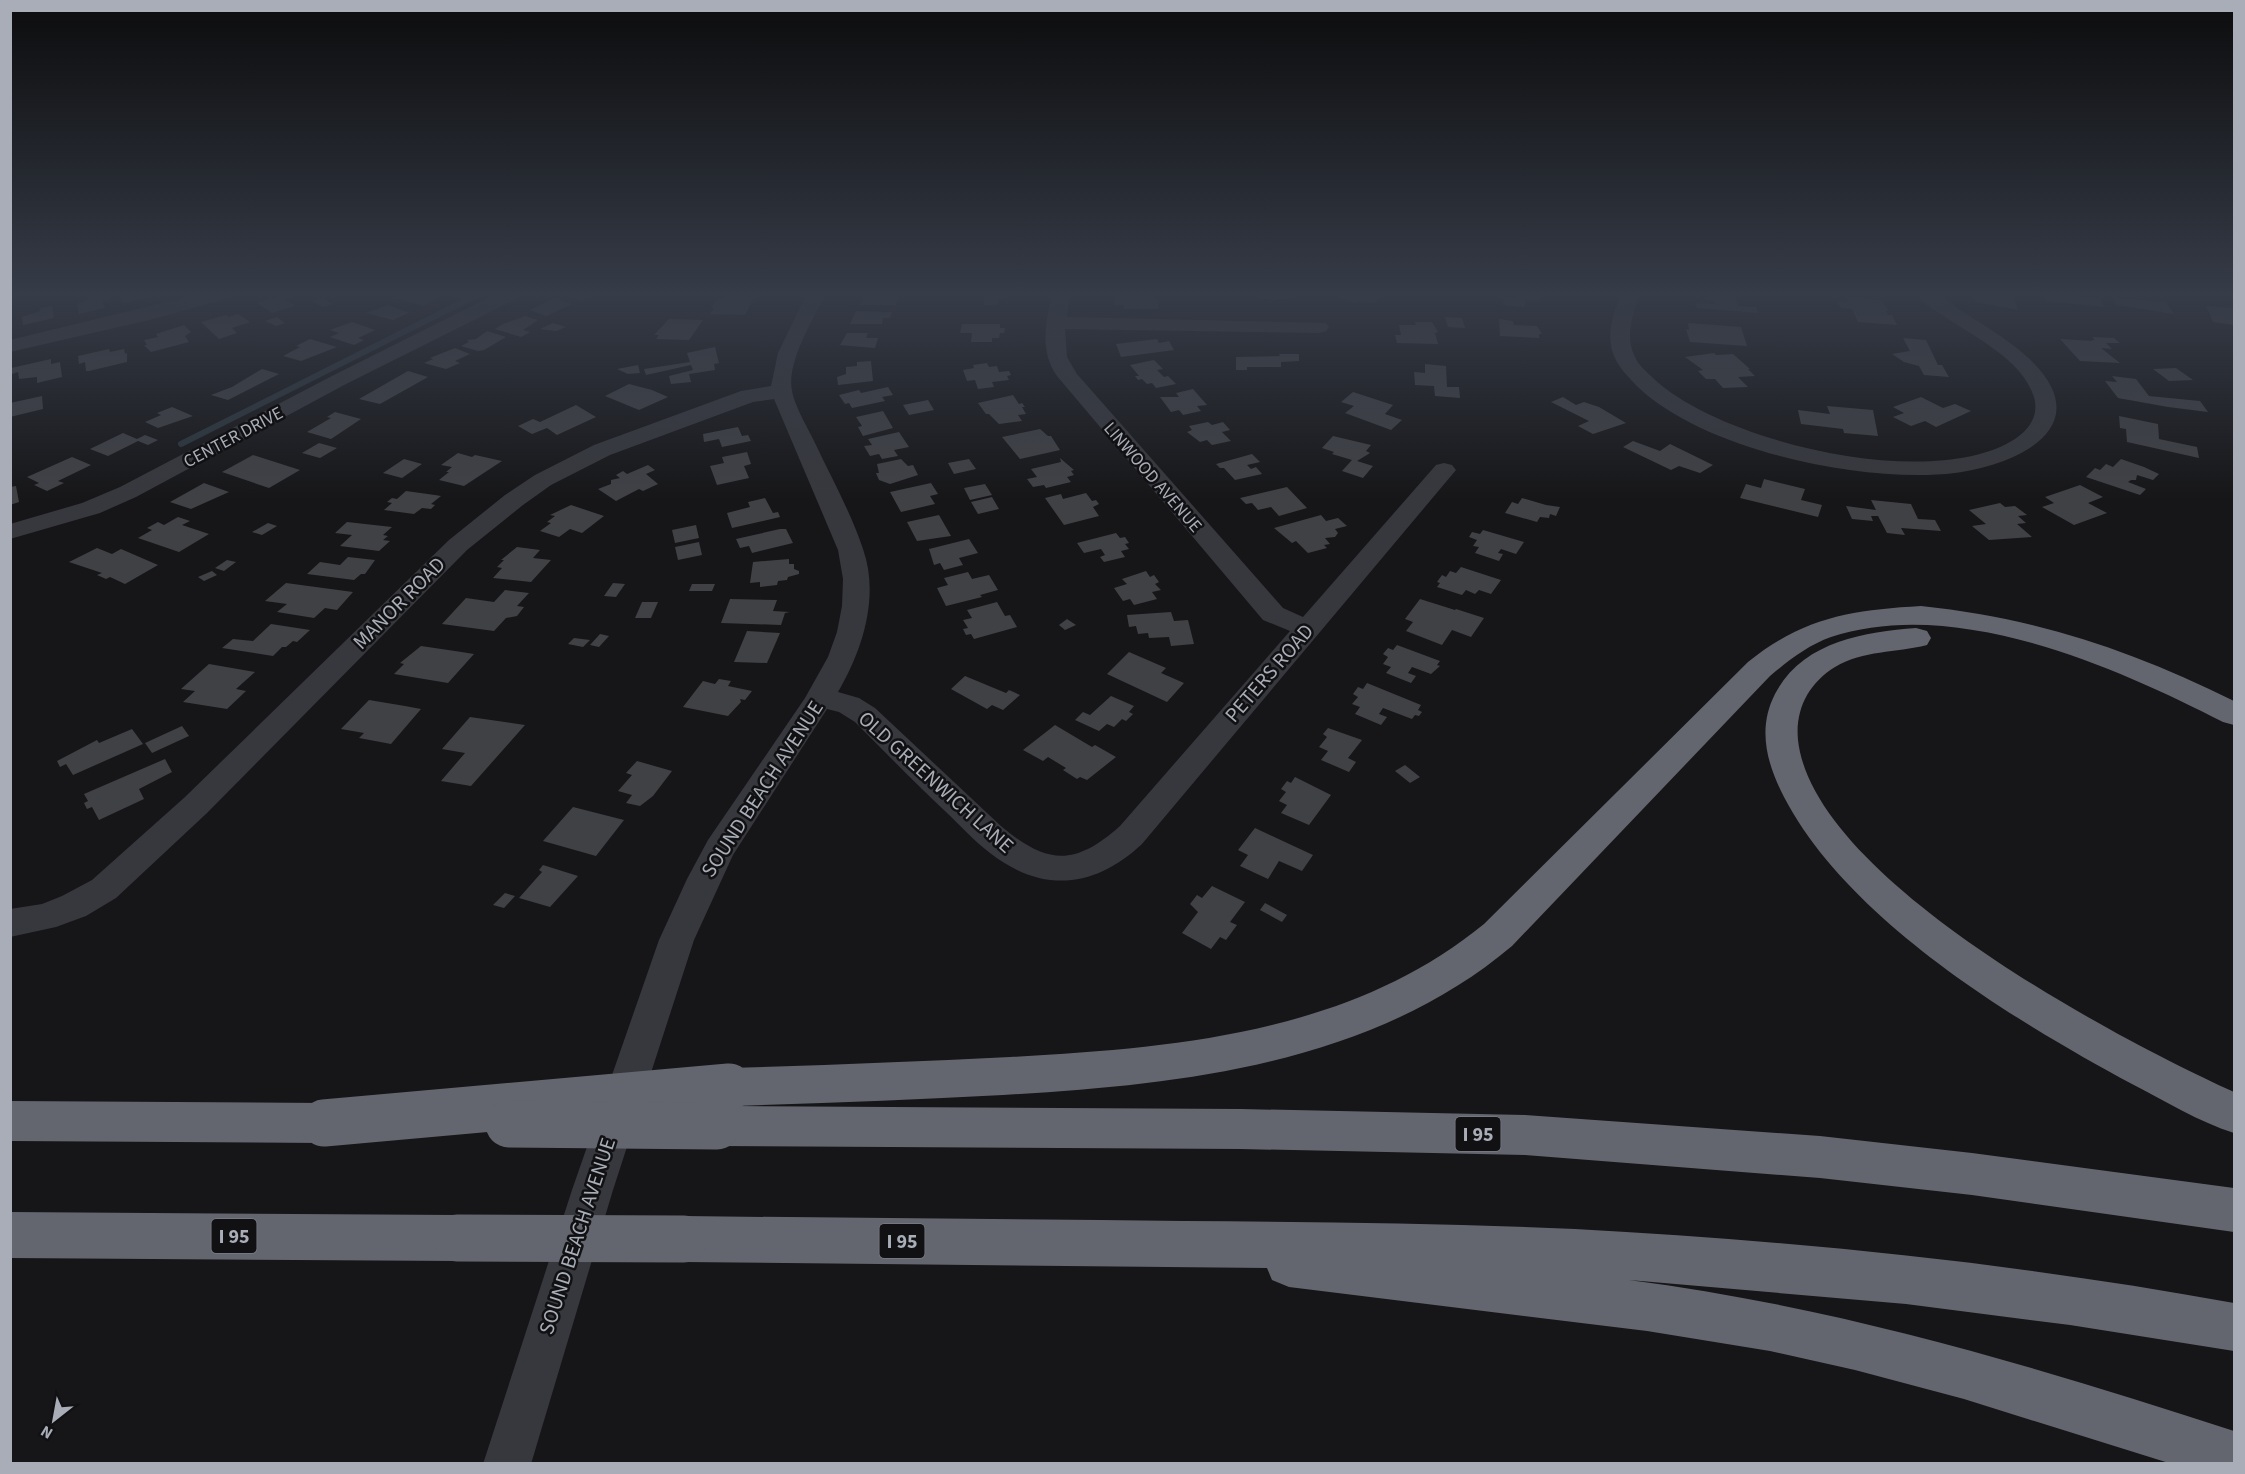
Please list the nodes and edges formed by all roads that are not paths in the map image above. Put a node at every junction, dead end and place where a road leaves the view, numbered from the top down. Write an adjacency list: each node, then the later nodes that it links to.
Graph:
1 (375, 362): 8 (street, CENTER DRIVE)
2 (784, 362): 6 (street)
3 (1059, 362): 9 (street, LINWOOD AVENUE)
4 (1628, 362): 5 (street)
5 (2019, 362)
6 (781, 391): 10 (street, SOUND BEACH AVENUE); 14 (street, MANOR ROAD)
7 (1444, 470): 9 (street, PETERS ROAD)
8 (10, 532)
9 (1306, 628): 13 (street, PETERS ROAD)
10 (821, 698): 13 (street, OLD GREENWICH LANE); 23 (street, SOUND BEACH AVENUE)
11 (2235, 714): 15 (highway)
12 (2235, 738): 16 (highway)
13 (1086, 866)
14 (10, 923)
15 (723, 1106): 17 (highway, I 95, bridge); 18 (highway, I 95)
16 (2235, 1113)
17 (10, 1121)
18 (2235, 1210)
19 (10, 1235): 20 (highway, I 95, bridge)
20 (1121, 1243): 21 (highway, I 95); 22 (highway)
21 (2235, 1327)
22 (2235, 1457)
23 (507, 1464)

